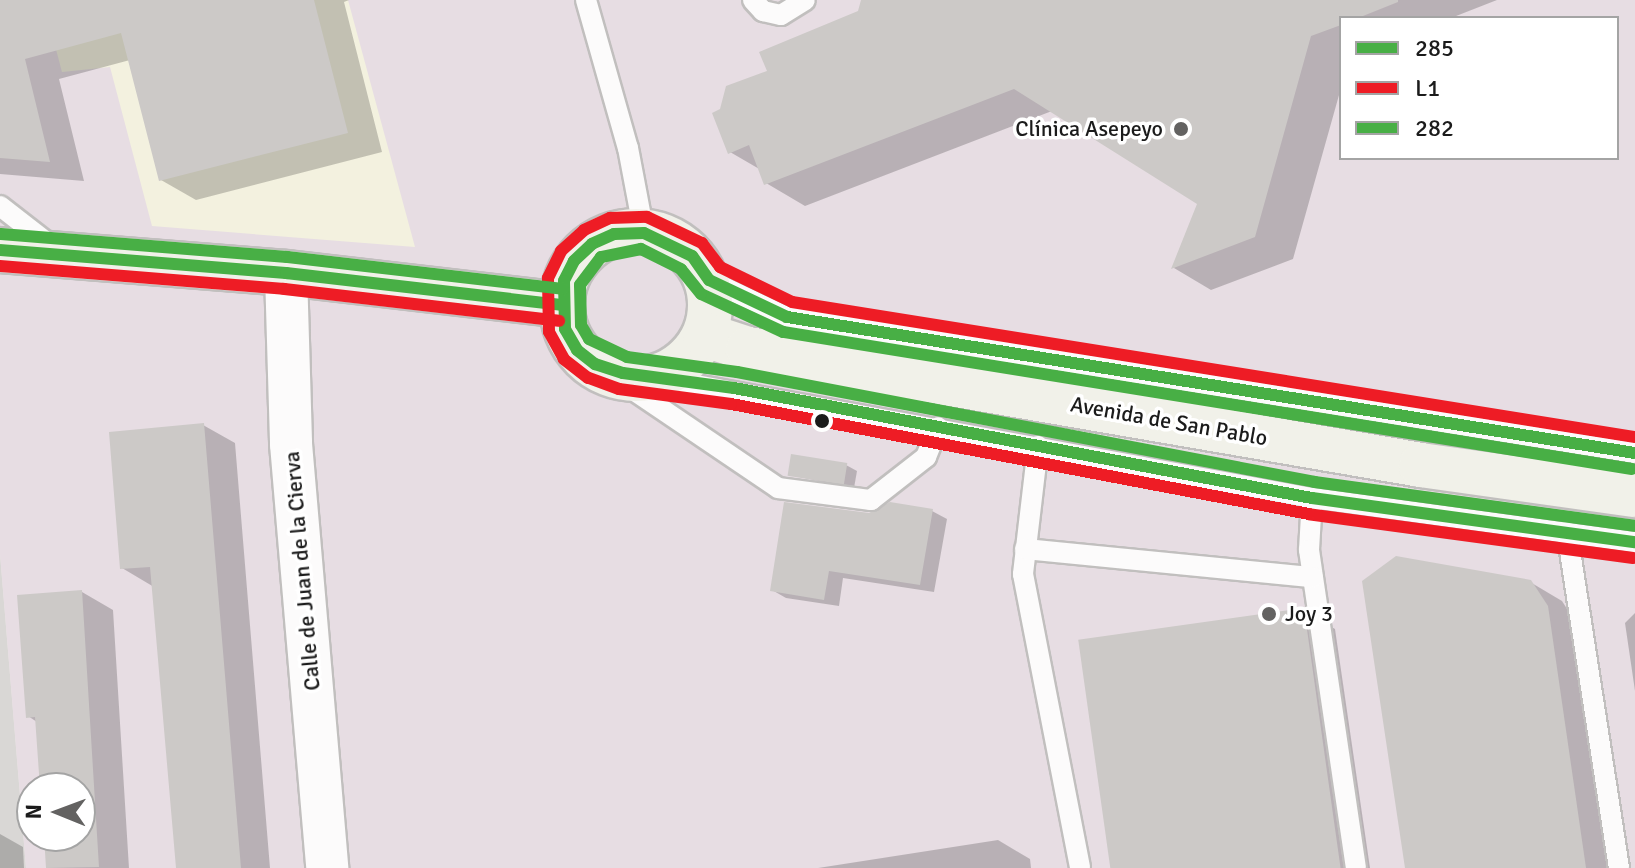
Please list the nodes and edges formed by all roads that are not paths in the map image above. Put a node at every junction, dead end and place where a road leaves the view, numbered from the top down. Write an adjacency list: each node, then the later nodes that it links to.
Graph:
1 (586, 0): 5 (lane)
2 (753, 0): 3 (lane)
3 (805, 0)
4 (0, 206): 7 (lane)
5 (644, 233): 9 (street); 10 (street)
6 (0, 250): 7 (street)
7 (63, 256): 8 (street)
8 (286, 273): 10 (street); 23 (street, Calle de Juan de la Cierva)
9 (709, 280): 11 (street); 16 (lane, Avenida de San Pablo)
10 (561, 305): 12 (street)
11 (705, 335): 13 (street); 17 (street, Avenida de San Pablo)
12 (595, 364): 13 (street); 14 (lane)
13 (647, 376): 14 (lane)
14 (938, 427): 15 (lane)
15 (1038, 446): 18 (lane); 21 (lane)
16 (1635, 453)
17 (1635, 495)
18 (1312, 498): 19 (lane); 22 (lane)
19 (1567, 532): 20 (lane); 26 (lane)
20 (1635, 542)
21 (1025, 549): 22 (lane); 24 (lane)
22 (1313, 577): 25 (lane)
23 (327, 868)
24 (1080, 868)
25 (1356, 868)
26 (1619, 868)

